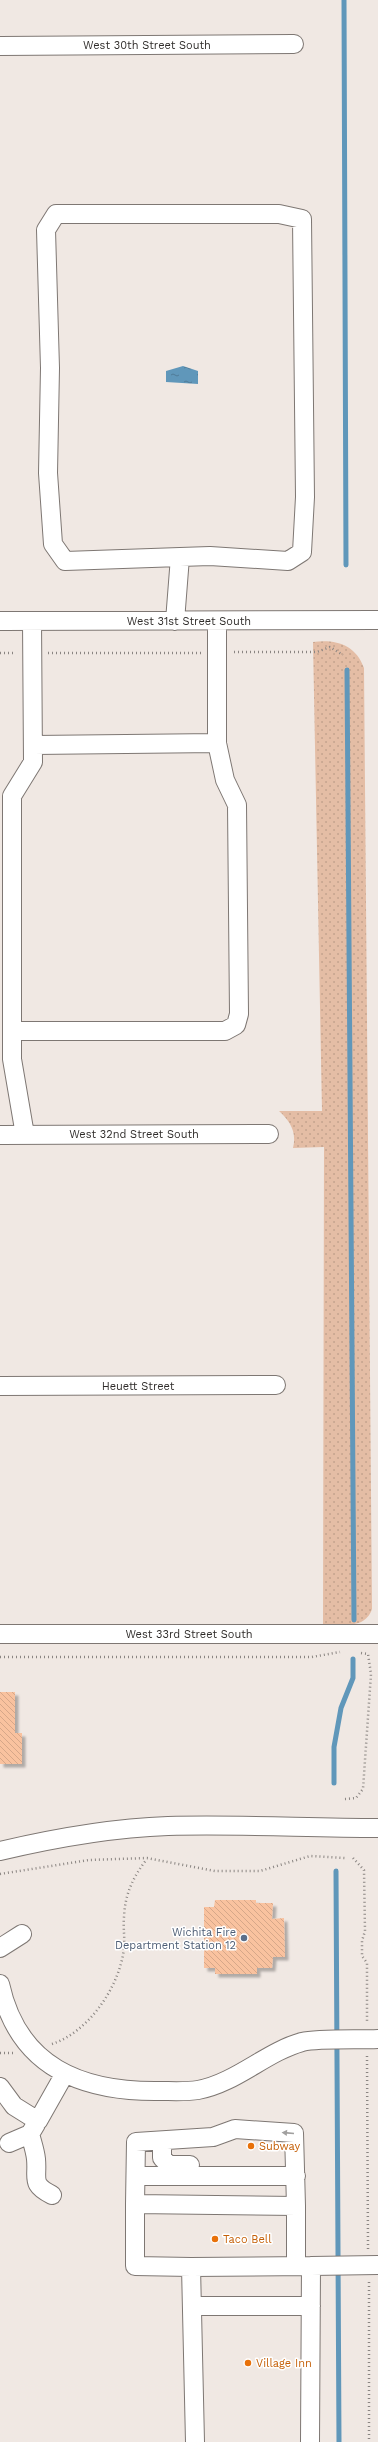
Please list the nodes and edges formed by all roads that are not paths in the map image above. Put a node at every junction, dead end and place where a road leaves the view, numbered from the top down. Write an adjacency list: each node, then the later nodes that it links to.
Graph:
1 (294, 44): 2 (street, West 30th Street South)
2 (0, 46)
3 (180, 557): 3 (street); 7 (street)
4 (378, 620): 8 (street, West 31st Street South)
5 (0, 621): 6 (street, West 31st Street South)
6 (32, 621): 7 (street, West 31st Street South); 10 (street)
7 (175, 621): 8 (street, West 31st Street South)
8 (217, 621): 9 (street)
9 (217, 744): 10 (street); 11 (street)
10 (34, 745): 11 (street)
11 (13, 1031): 14 (street)
12 (269, 1134): 14 (street, West 32nd Street South)
13 (0, 1135): 14 (street, West 32nd Street South)
14 (25, 1135)
15 (276, 1385): 16 (street, Heuett Street)
16 (0, 1386)
17 (0, 1634): 18 (street, West 33rd Street South)
18 (378, 1634)
19 (378, 1828): 20 (street)
20 (0, 1851)
21 (22, 1934): 22 (street)
22 (0, 1948)
23 (0, 1984): 25 (street)
24 (373, 2040): 25 (street)
25 (64, 2075): 27 (street)
26 (0, 2087): 27 (street)
27 (34, 2127): 29 (street); 32 (street)
28 (162, 2140): 30 (street); 30 (street, one-way to 28); 31 (street)
29 (9, 2143)
30 (295, 2171): 31 (street); 34 (street)
31 (136, 2176): 33 (street)
32 (52, 2195)
33 (136, 2204): 34 (street); 37 (street)
34 (296, 2206): 36 (street)
35 (373, 2265): 36 (street)
36 (304, 2266): 37 (street); 39 (street)
37 (191, 2267): 38 (street)
38 (192, 2306): 39 (street); 40 (street)
39 (311, 2306): 41 (street)
40 (195, 2442)
41 (310, 2442)

